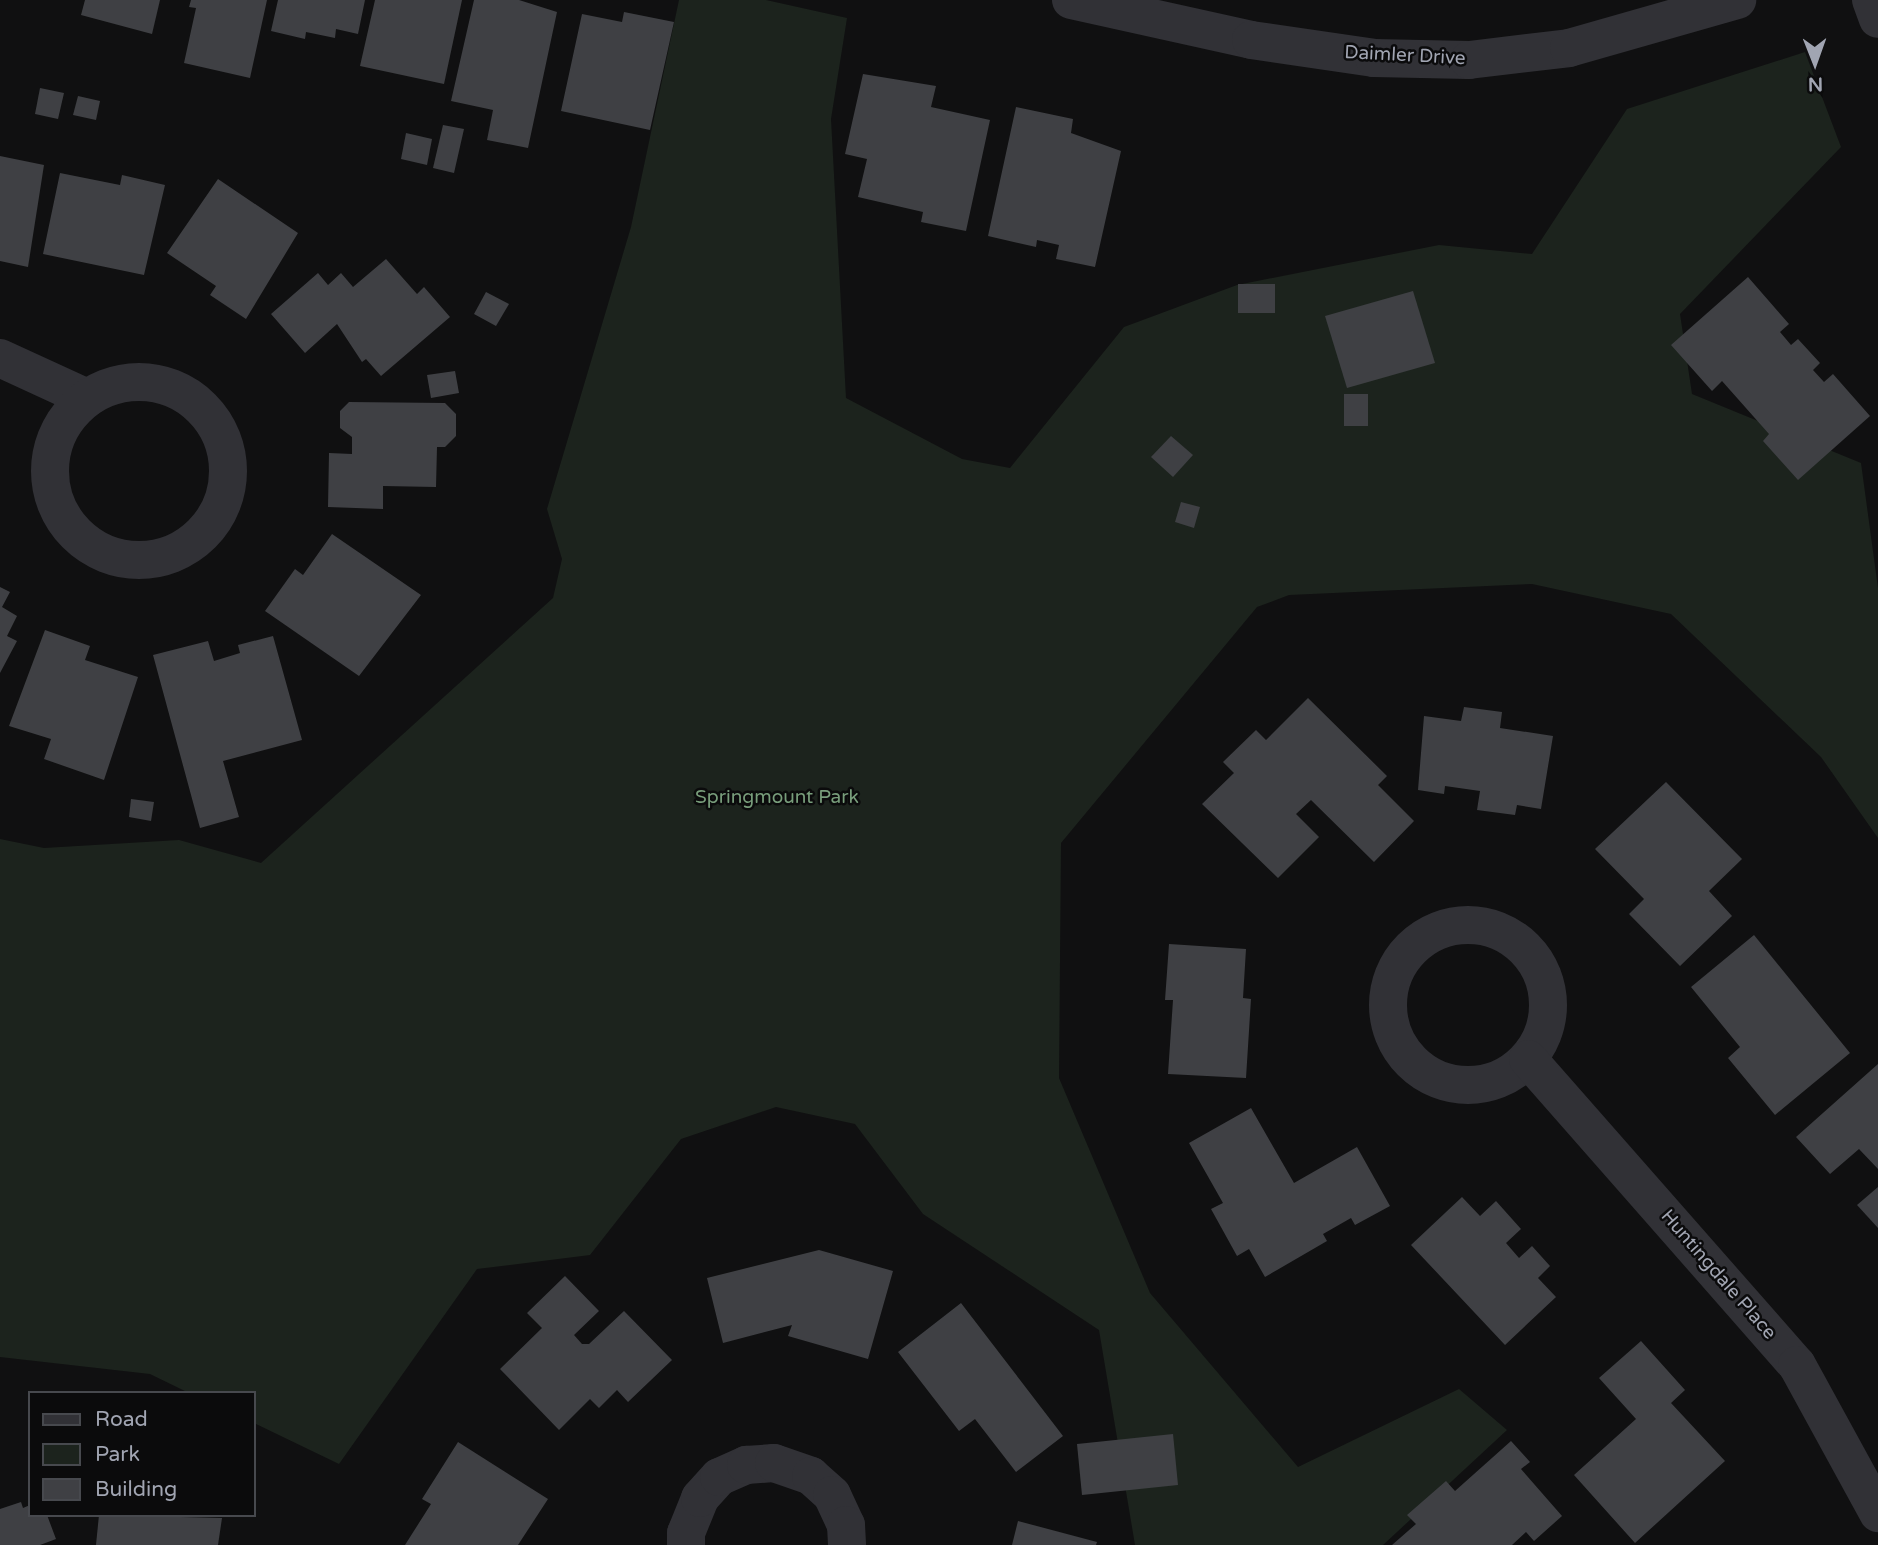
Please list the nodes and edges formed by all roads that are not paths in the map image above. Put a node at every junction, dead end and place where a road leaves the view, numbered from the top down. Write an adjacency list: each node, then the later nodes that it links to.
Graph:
1 (1071, 0): 2 (street, Daimler Drive)
2 (1737, 0)
3 (1871, 0): 4 (street)
4 (1878, 19)
5 (0, 358): 6 (street)
6 (87, 398): 6 (street)
7 (1528, 1059): 7 (street); 8 (street, Huntingdale Place)
8 (1878, 1513)
9 (686, 1545): 10 (street)
10 (847, 1545)

